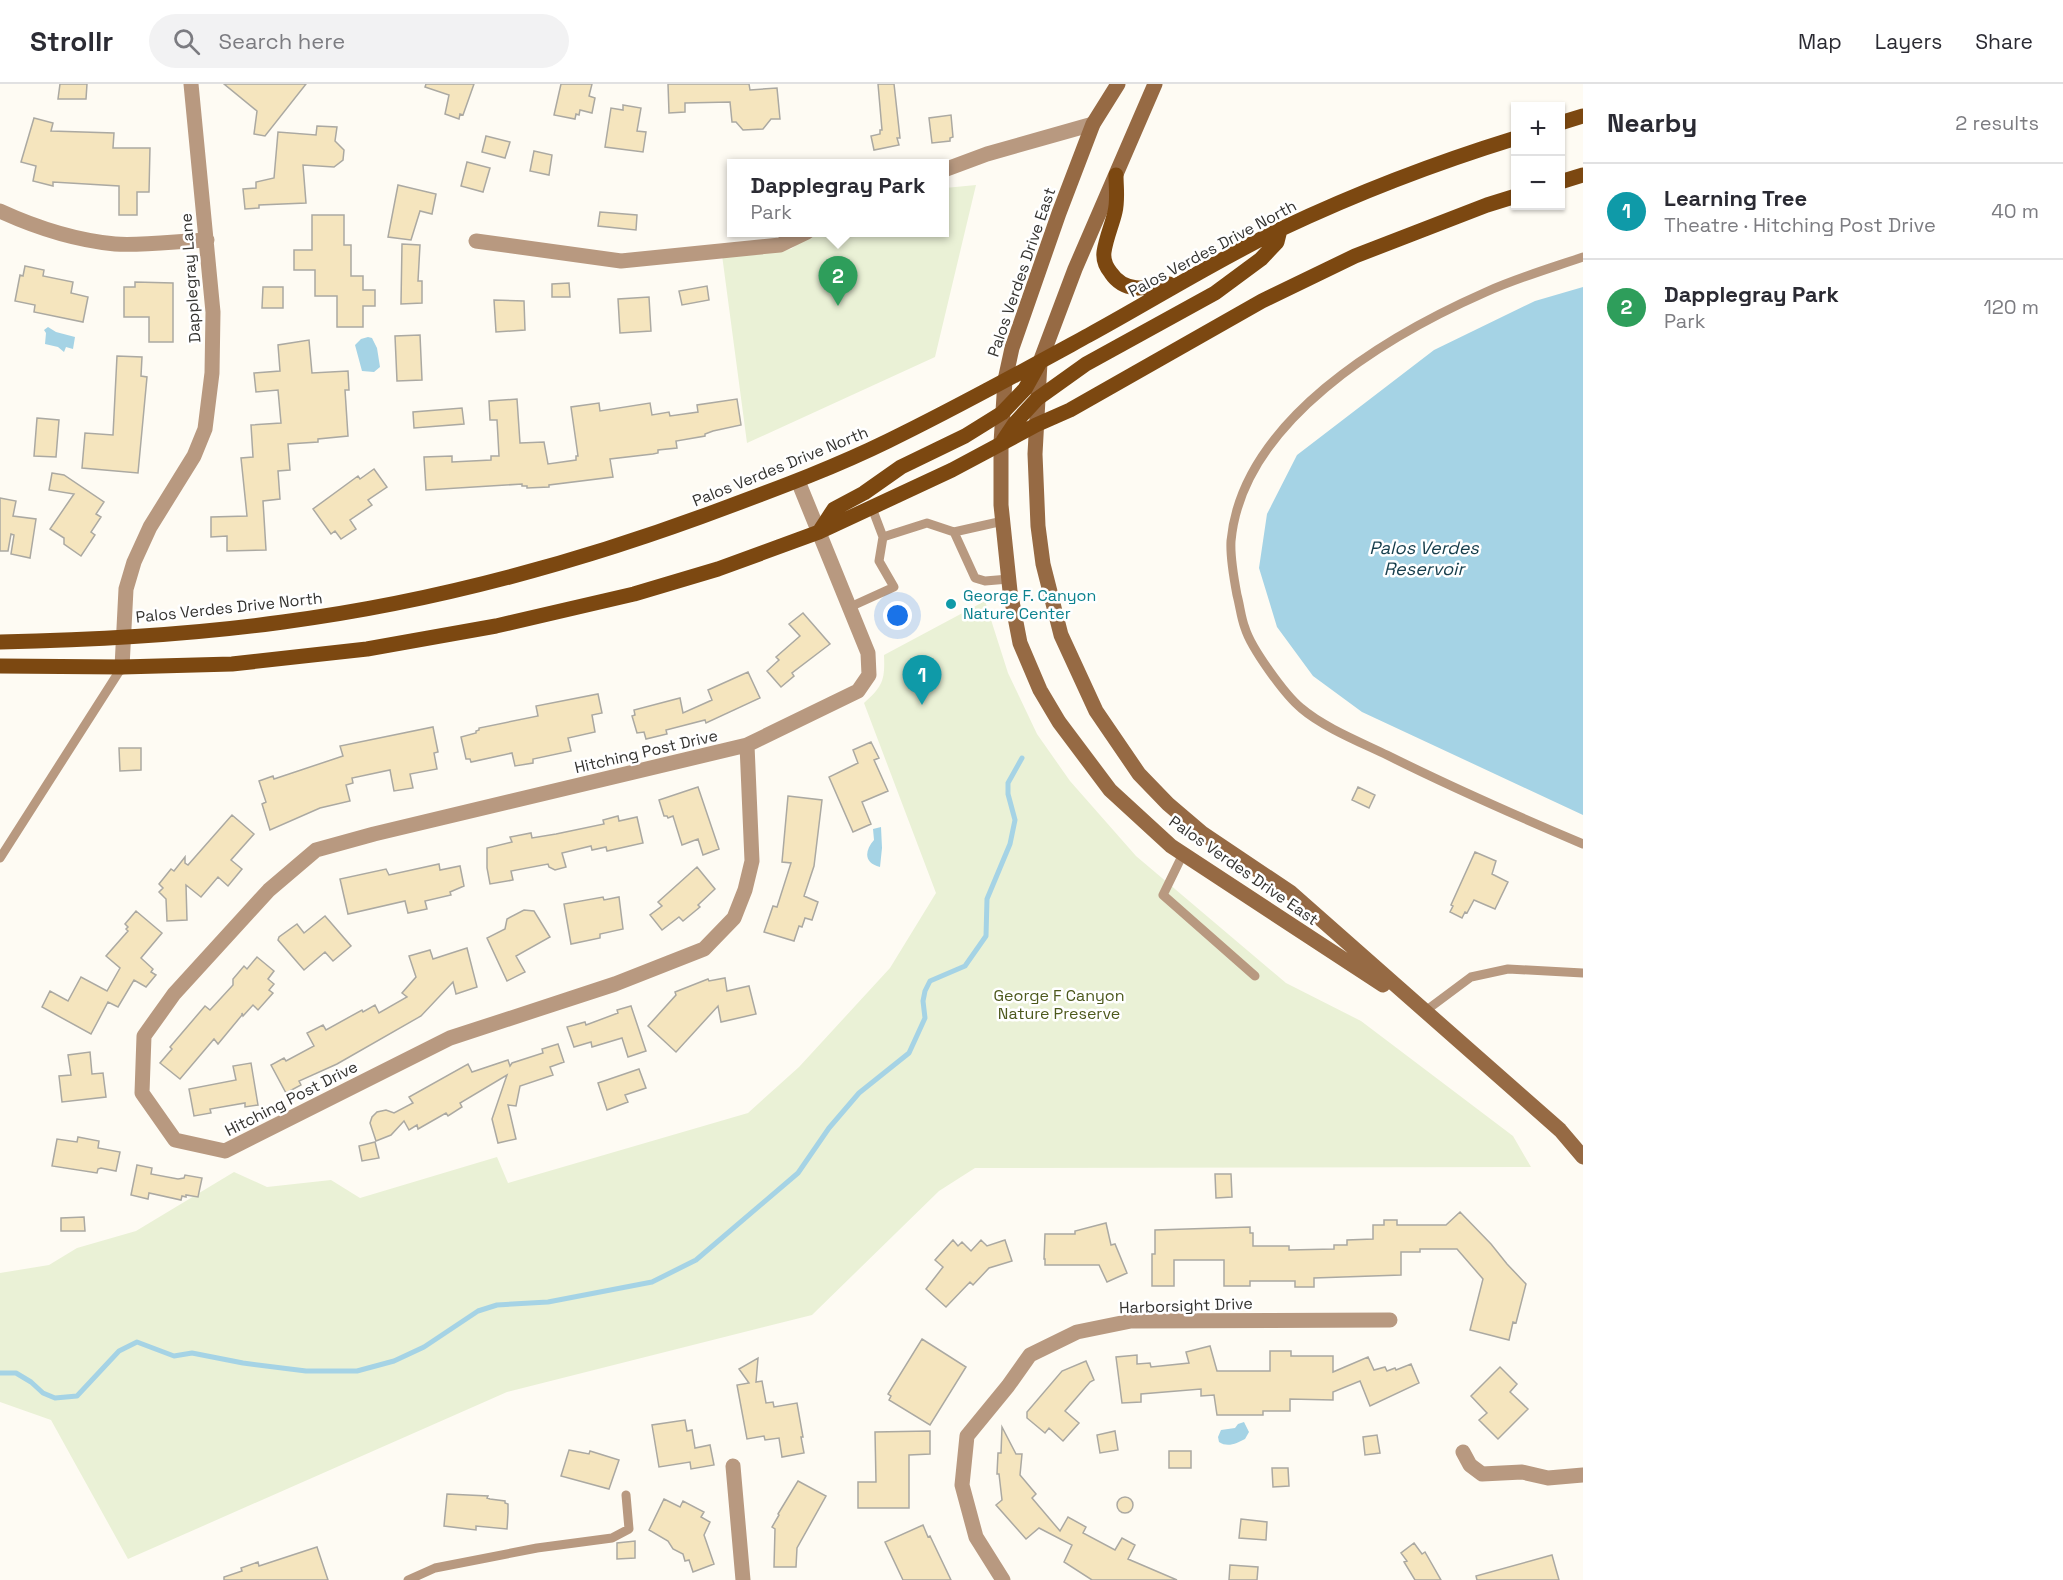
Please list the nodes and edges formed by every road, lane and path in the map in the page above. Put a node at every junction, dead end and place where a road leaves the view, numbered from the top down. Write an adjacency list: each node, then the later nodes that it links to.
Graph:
1 (191, 84): 16 (street, Dapplegray Lane)
2 (1118, 84): 6 (main road, Palos Verdes Drive East)
3 (1155, 84): 9 (main road, Palos Verdes Drive East)
4 (1583, 116): 5 (main road)
5 (1565, 121)
6 (1094, 124): 8 (street); 21 (main road, Palos Verdes Drive East)
7 (1511, 139): 14 (main road, Palos Verdes Drive North)
8 (949, 168)
9 (1116, 175): 19 (main road); 20 (main road, Palos Verdes Drive East)
10 (1583, 175): 11 (main road)
11 (1565, 180)
12 (1511, 197): 24 (main road)
13 (0, 211): 16 (street)
14 (1280, 230): 19 (main road, Palos Verdes Drive North); 22 (main road)
15 (797, 237): 17 (street)
16 (207, 240): 34 (street, Dapplegray Lane)
17 (476, 241)
18 (1583, 257): 39 (lane)
19 (1181, 282): 20 (main road, Palos Verdes Drive North)
20 (1040, 362): 21 (main road, Palos Verdes Drive North); 22 (main road, Palos Verdes Drive East); 23 (main road)
21 (1005, 380): 23 (main road, Palos Verdes Drive East); 26 (main road, Palos Verdes Drive North)
22 (1037, 399): 24 (main road, Palos Verdes Drive East); 25 (main road)
23 (1002, 413): 25 (main road, Palos Verdes Drive East); 29 (main road)
24 (1036, 425): 25 (main road); 44 (main road, Palos Verdes Drive East)
25 (1001, 443): 27 (main road); 28 (main road, Palos Verdes Drive East)
26 (798, 481): 29 (street, Hitching Post Drive); 34 (main road, Palos Verdes Drive North)
27 (872, 508): 29 (main road); 31 (lane)
28 (1003, 521): 30 (lane); 32 (main road, Palos Verdes Drive East)
29 (819, 532): 33 (street, Hitching Post Drive); 37 (main road)
30 (954, 532): 31 (lane); 32 (lane)
31 (882, 537): 33 (lane)
32 (1009, 579): 40 (main road, Palos Verdes Drive East)
33 (850, 606): 38 (street, Hitching Post Drive)
34 (124, 637): 35 (main road, Palos Verdes Drive North); 37 (street, Dapplegray Lane)
35 (0, 642)
36 (0, 666): 37 (main road)
37 (122, 667): 41 (lane)
38 (747, 745): 38 (street, Hitching Post Drive)
39 (1583, 844)
40 (1183, 854): 43 (lane); 44 (main road, Palos Verdes Drive East)
41 (0, 858)
42 (1583, 973): 44 (lane)
43 (1255, 976)
44 (1424, 1012): 45 (main road, Palos Verdes Drive East)
45 (1583, 1157)
46 (1390, 1320): 53 (street, Harborsight Drive)
47 (1463, 1452): 49 (street)
48 (733, 1466): 52 (street)
49 (1583, 1475)
50 (626, 1495): 51 (lane)
51 (408, 1580)
52 (743, 1580)
53 (1003, 1580)

